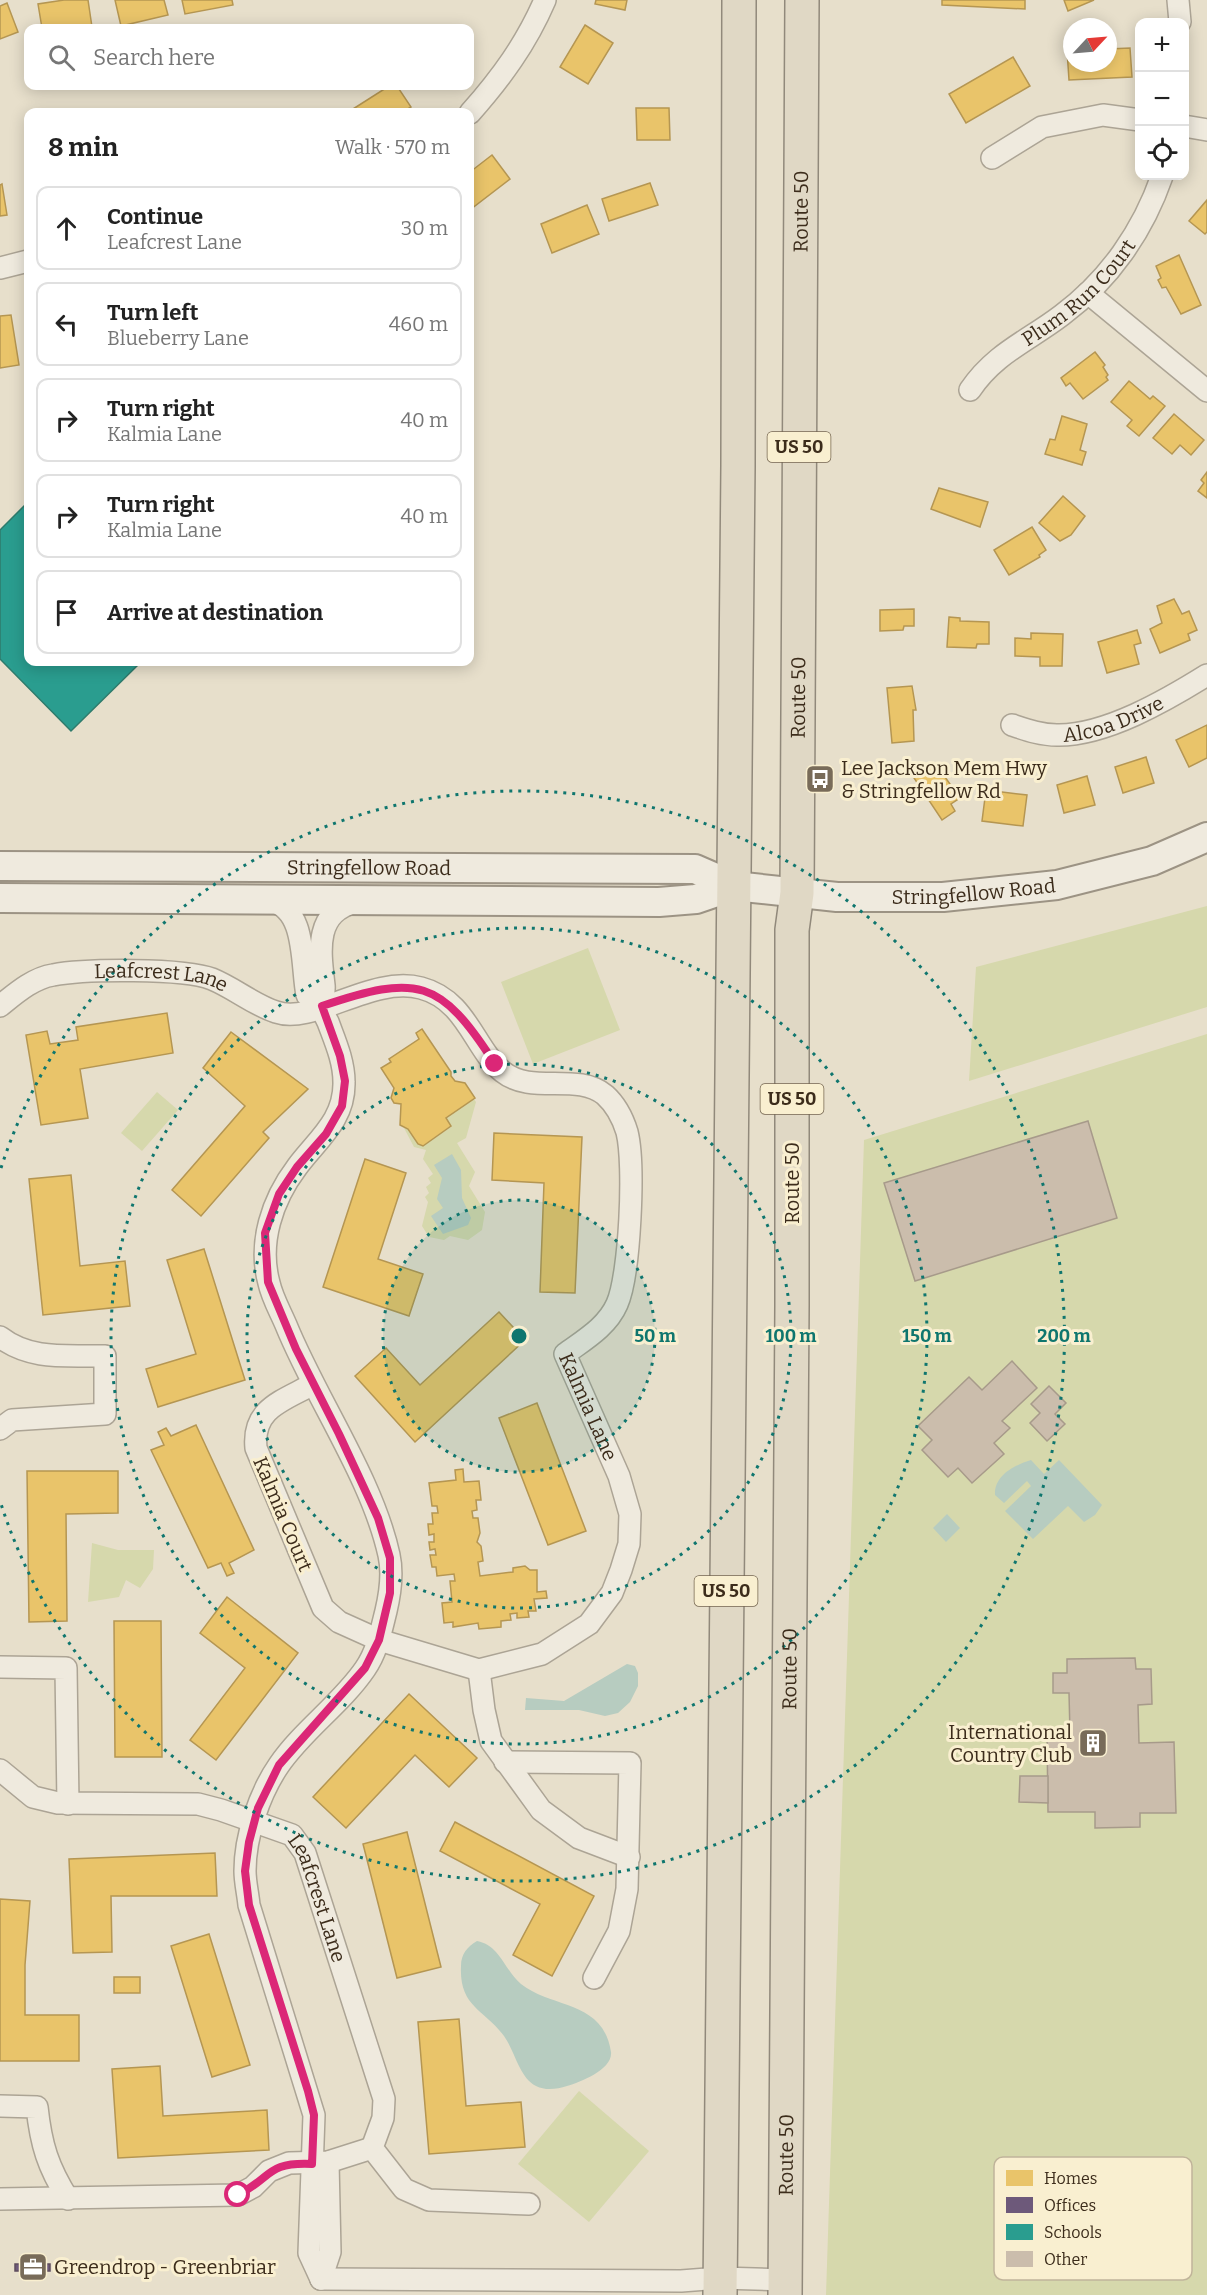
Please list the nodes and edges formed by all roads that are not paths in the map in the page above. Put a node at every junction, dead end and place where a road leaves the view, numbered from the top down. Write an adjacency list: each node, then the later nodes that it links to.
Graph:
1 (544, 0): 6 (street)
2 (739, 0): 21 (highway, US 50)
3 (802, 0): 22 (highway, Route 50 / US 50)
4 (1179, 0): 5 (street)
5 (1180, 18)
6 (474, 108)
7 (1135, 119): 10 (street)
8 (1189, 127): 9 (street)
9 (1207, 130)
10 (992, 158)
11 (1159, 180): 14 (street, Plum Run Court)
12 (24, 262): 13 (street)
13 (0, 268)
14 (1088, 293): 15 (street, Plum Run Court); 16 (street)
15 (970, 390)
16 (1207, 391)
17 (1207, 675): 18 (street, Alcoa Drive)
18 (1012, 725)
19 (1207, 837): 22 (main road, Stringfellow Road)
20 (0, 866): 21 (main road, Stringfellow Road)
21 (734, 886): 22 (main road, Stringfellow Road); 25 (main road, Stringfellow Road); 46 (highway, US 50)
22 (797, 893): 47 (highway, Route 50 / US 50)
23 (0, 898): 24 (main road, Stringfellow Road)
24 (263, 900): 25 (main road, Stringfellow Road); 27 (street)
25 (368, 900): 27 (street)
26 (0, 1006): 27 (street, Leafcrest Lane)
27 (322, 1006): 29 (street); 33 (street, Kalmia Lane)
28 (0, 1337): 30 (street)
29 (313, 1384): 31 (street); 31 (street, Kalmia Court)
30 (0, 1429)
31 (379, 1640): 33 (street); 37 (street)
32 (0, 1667): 36 (street)
33 (479, 1670): 34 (street)
34 (505, 1762): 38 (street); 38 (street)
35 (0, 1770): 36 (street, Leafcrest Lane)
36 (68, 1804): 37 (street, Leafcrest Lane)
37 (255, 1820): 41 (street, Leafcrest Lane); 42 (street)
38 (629, 1857): 39 (street)
39 (594, 1978)
40 (0, 2106): 44 (street)
41 (372, 2148): 42 (street); 45 (street)
42 (320, 2163): 44 (street); 46 (street)
43 (0, 2199): 44 (street)
44 (68, 2199)
45 (529, 2205)
46 (720, 2287): 47 (street)
47 (785, 2288)

